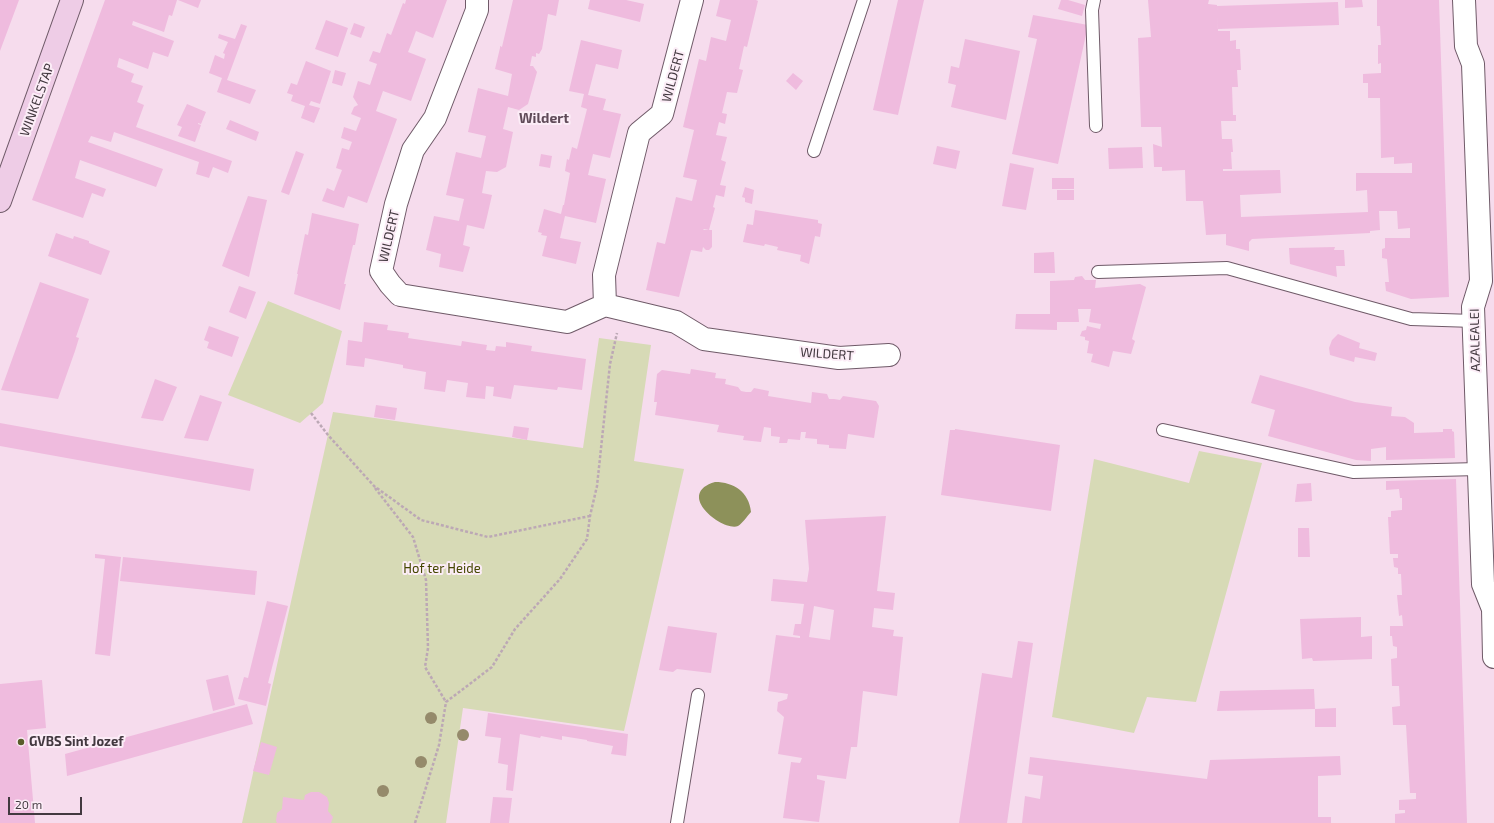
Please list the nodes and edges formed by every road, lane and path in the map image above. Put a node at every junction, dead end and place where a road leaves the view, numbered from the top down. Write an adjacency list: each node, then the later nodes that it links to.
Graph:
1 (72, 0): 9 (street, WINKELSTAP)
2 (477, 0): 11 (street, WILDERT)
3 (692, 0): 11 (street, WILDERT)
4 (864, 0): 8 (lane)
5 (1094, 0): 7 (lane)
6 (1464, 0): 12 (street, AZALEALEI)
7 (1096, 126)
8 (814, 151)
9 (0, 200)
10 (1098, 272): 12 (lane)
11 (614, 307): 13 (street, WILDERT); 19 (path)
12 (1474, 321): 15 (street, AZALEALEI)
13 (889, 355)
14 (312, 413): 18 (path)
15 (1486, 424): 17 (street, AZALEALEI)
16 (1164, 430): 17 (lane)
17 (1479, 469): 20 (street, AZALEALEI)
18 (374, 486): 19 (path); 22 (path)
19 (590, 516): 22 (path)
20 (1494, 656)
21 (698, 695): 24 (lane)
22 (446, 702): 23 (path)
23 (415, 823)
24 (677, 823)

